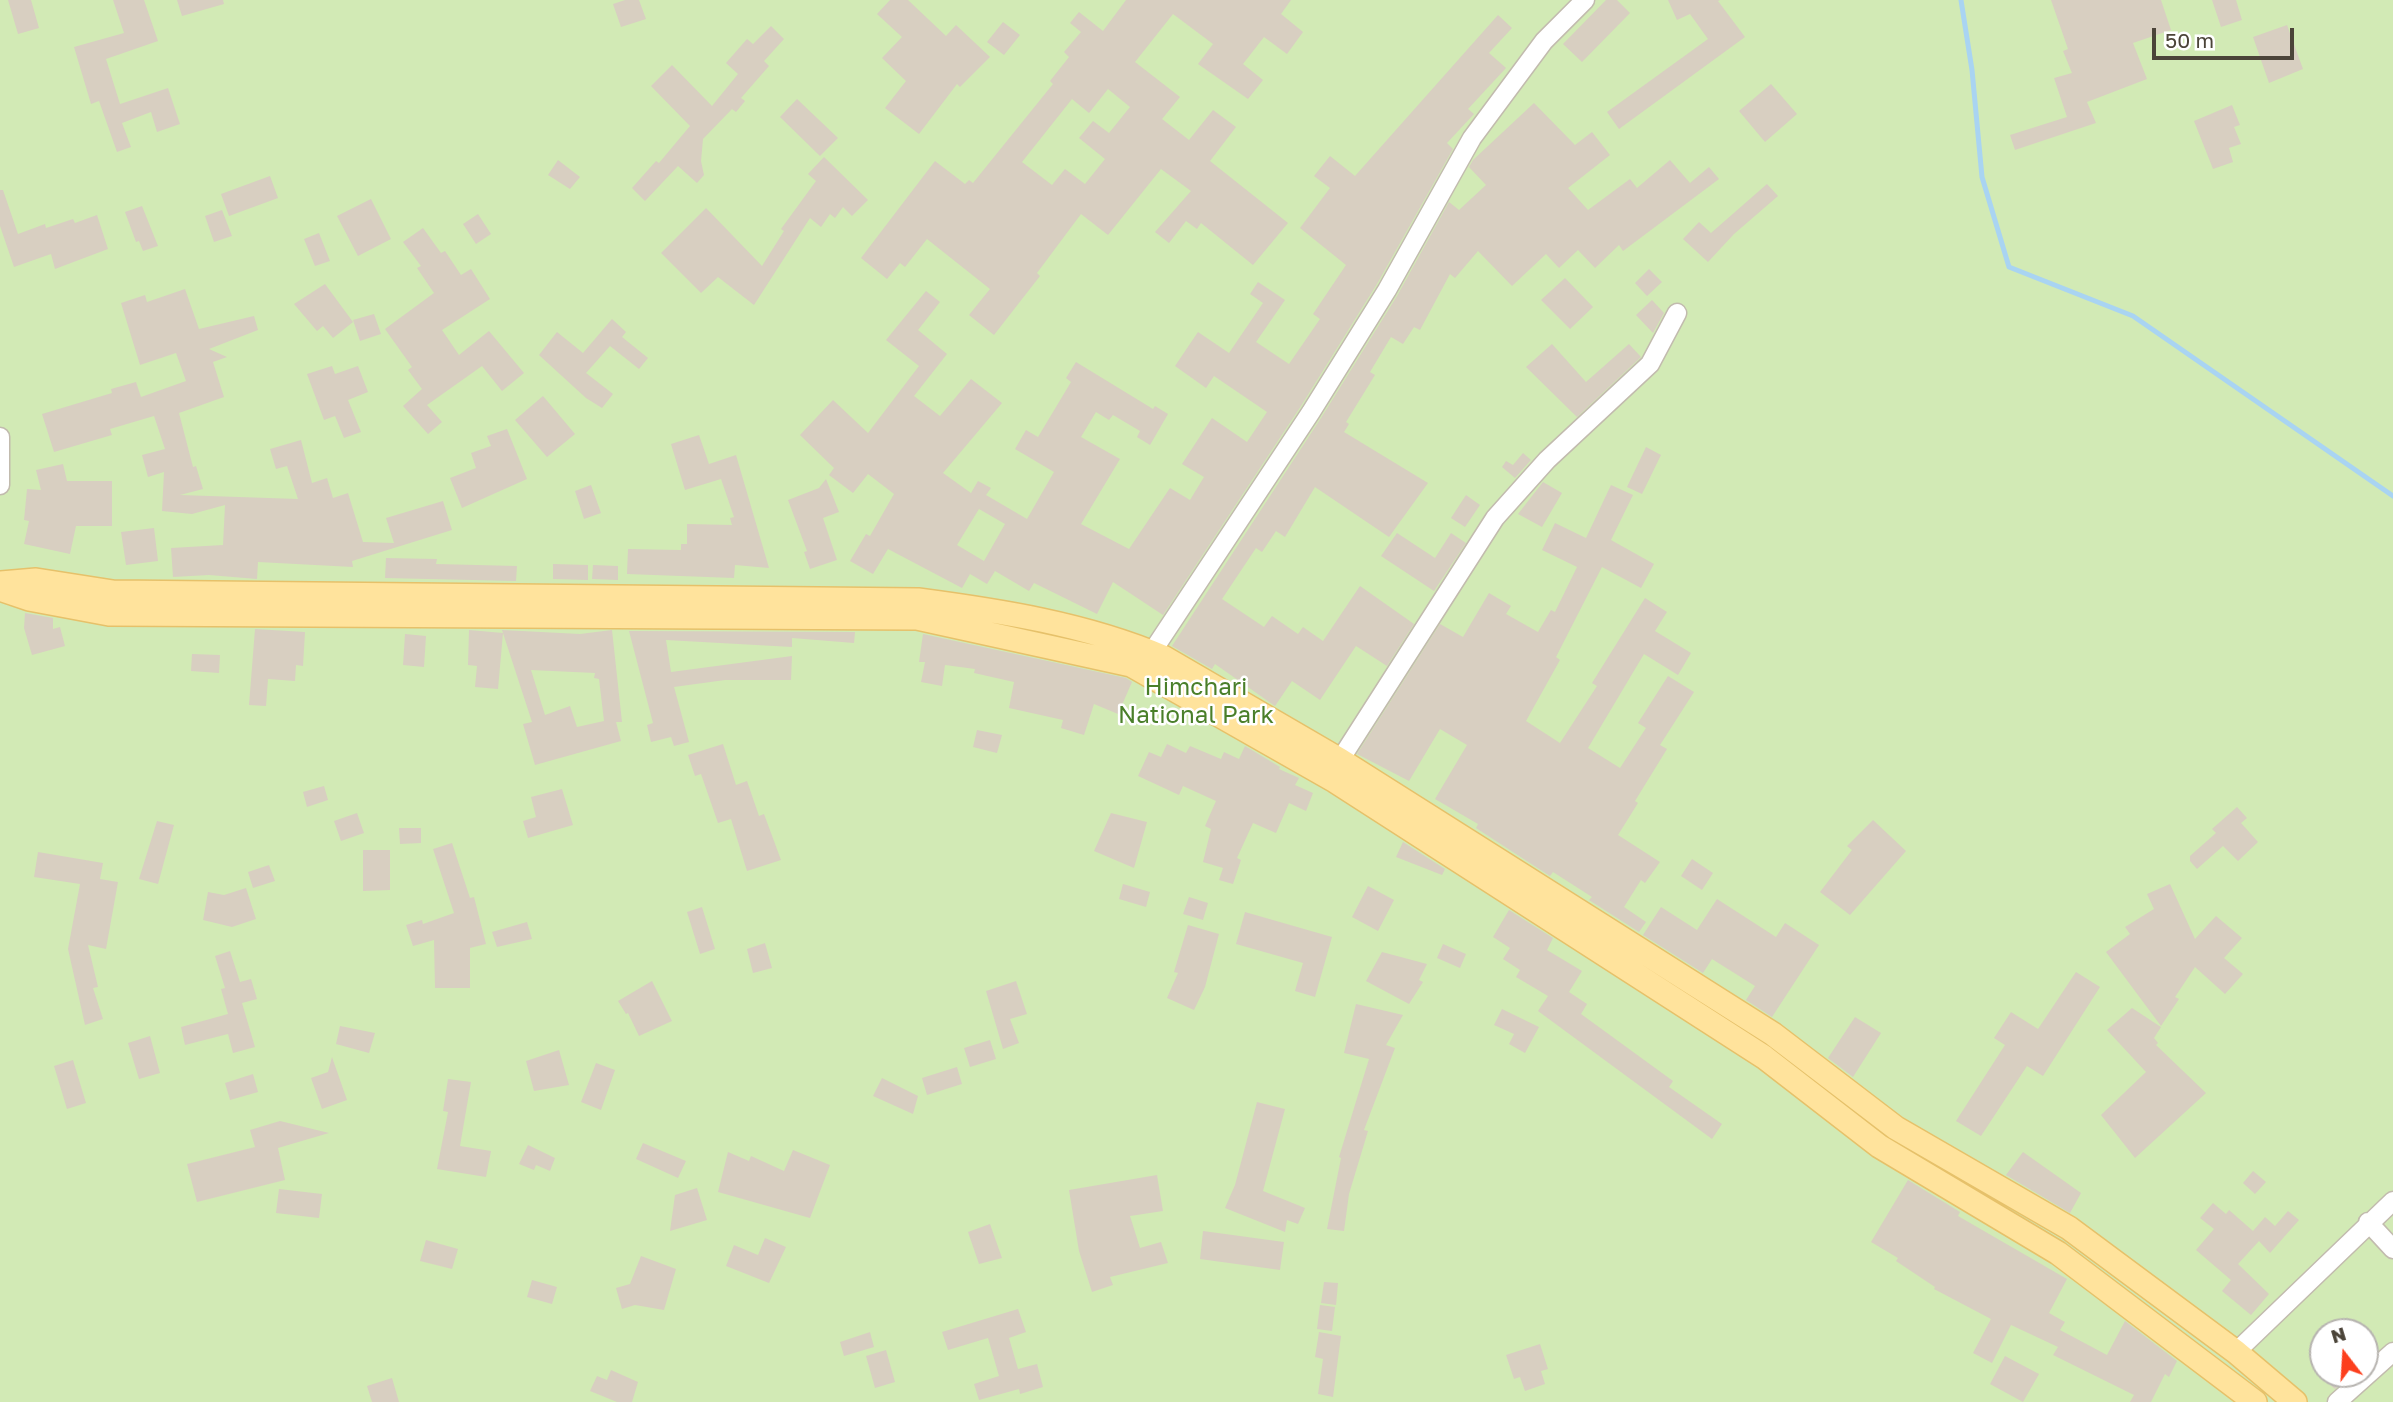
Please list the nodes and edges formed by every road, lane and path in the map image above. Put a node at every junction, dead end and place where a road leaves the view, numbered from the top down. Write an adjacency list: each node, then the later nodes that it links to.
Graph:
1 (1585, 0): 7 (street)
2 (1677, 313): 8 (street)
3 (0, 437): 4 (street)
4 (0, 485)
5 (0, 583): 7 (main road)
6 (0, 589): 14 (main road)
7 (1152, 652): 8 (main road)
8 (1340, 760): 12 (main road)
9 (2393, 1200): 10 (street)
10 (2368, 1222): 11 (street); 12 (street)
11 (2393, 1249)
12 (2236, 1352): 15 (main road)
13 (2393, 1352): 16 (street)
14 (2255, 1402)
15 (2295, 1402)
16 (2337, 1402)

